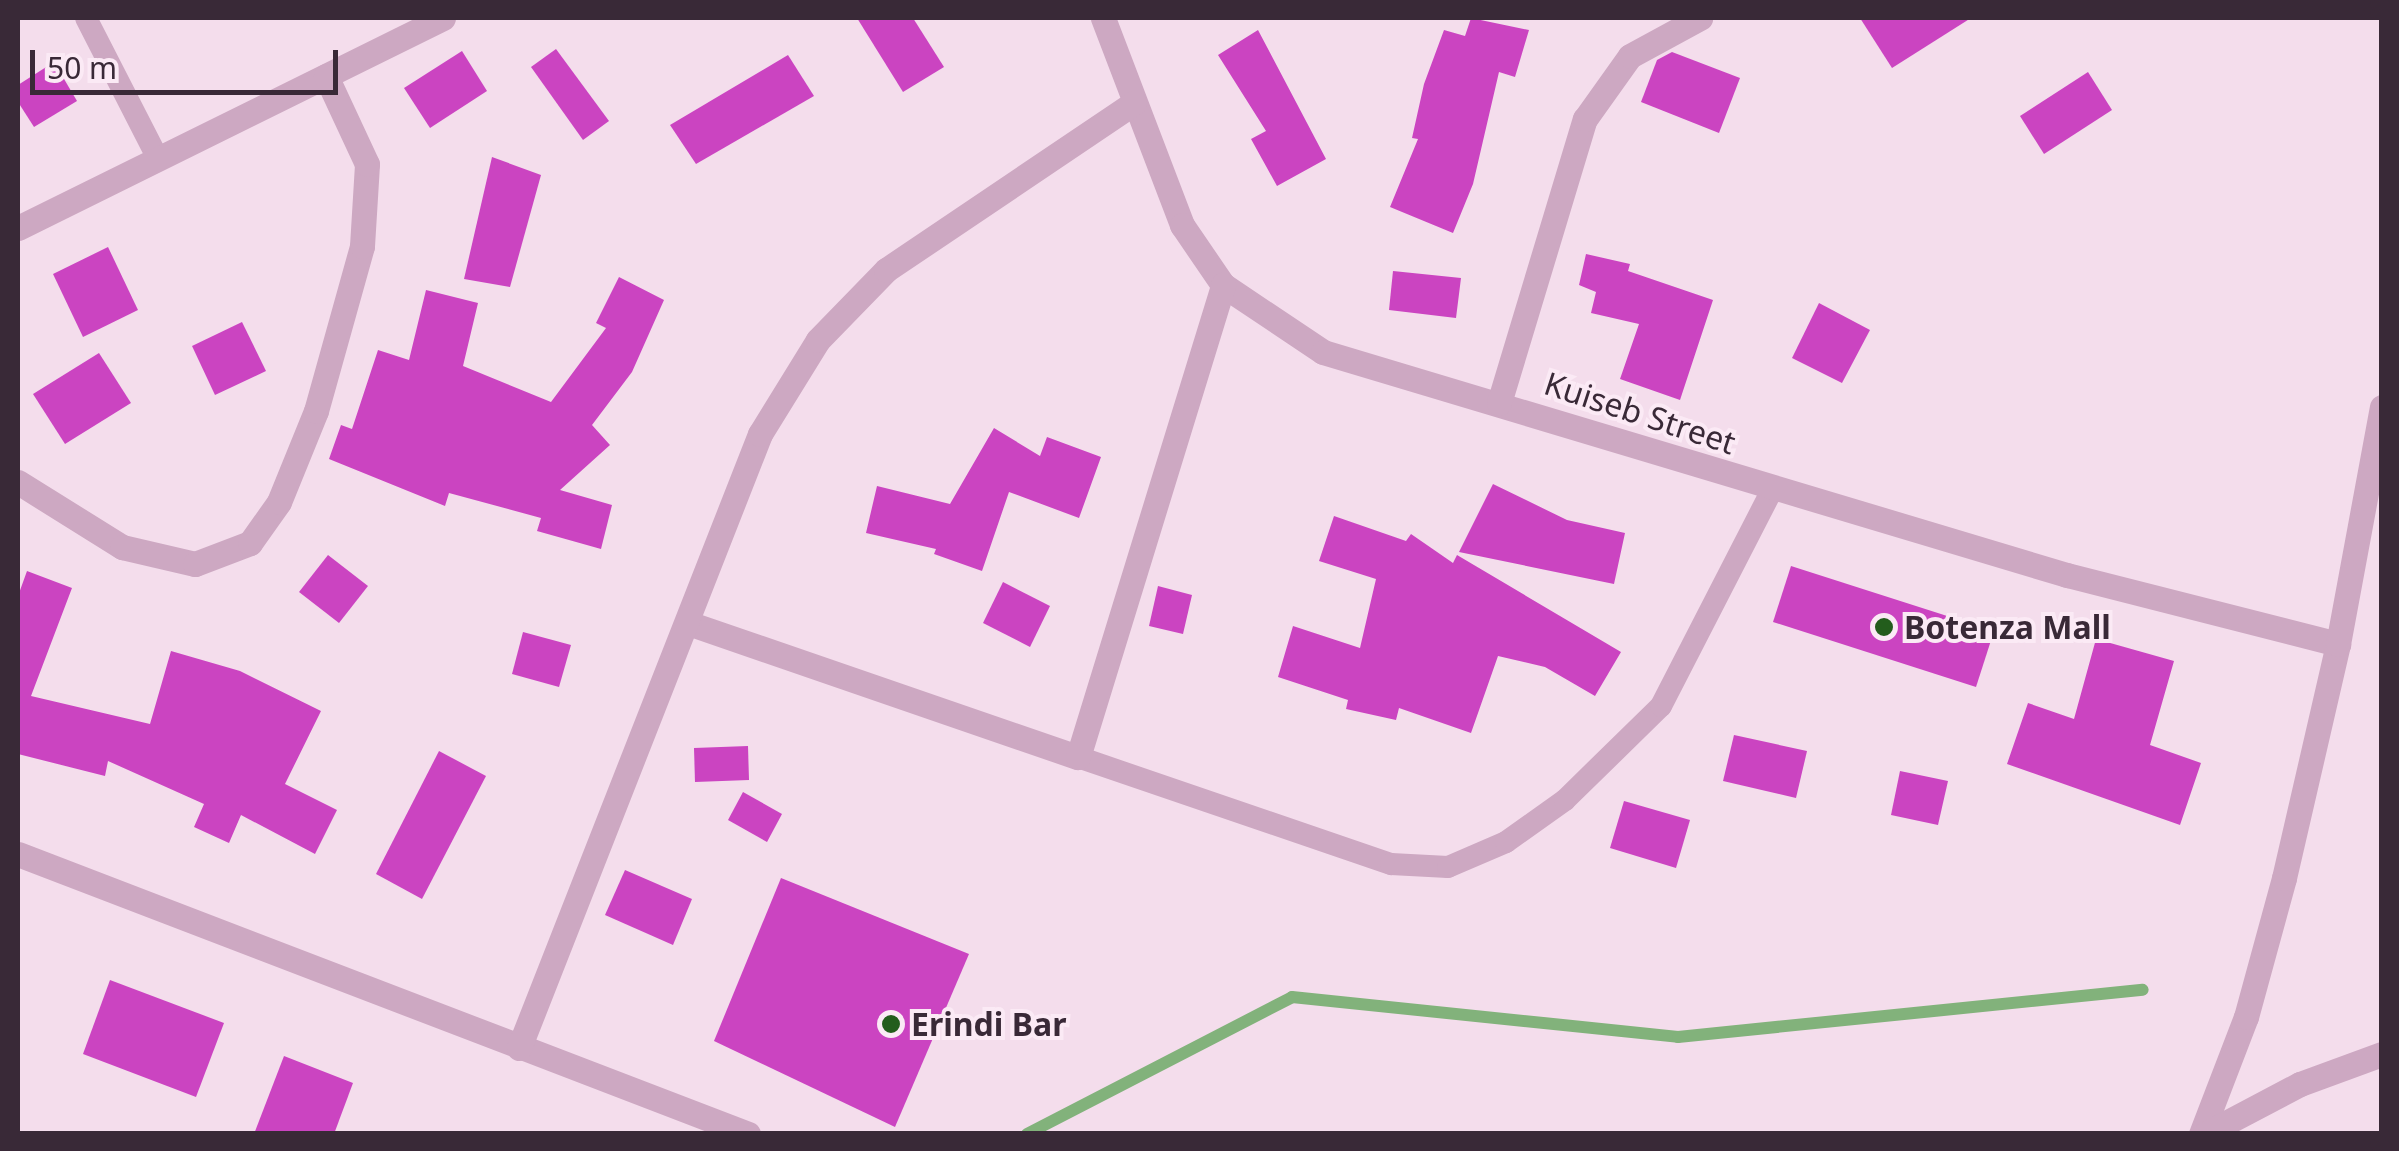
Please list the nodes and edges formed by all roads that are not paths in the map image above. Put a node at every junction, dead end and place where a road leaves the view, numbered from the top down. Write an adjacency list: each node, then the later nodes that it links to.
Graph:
1 (86, 18): 7 (lane)
2 (443, 18): 5 (street)
3 (1103, 18): 6 (street, Kuiseb Street)
4 (1700, 18): 10 (street)
5 (326, 76): 7 (street); 12 (street)
6 (1134, 102): 9 (street, Kuiseb Street); 14 (street)
7 (157, 157): 8 (street)
8 (18, 228)
9 (1223, 286): 10 (street, Kuiseb Street); 16 (street)
10 (1499, 402): 13 (street, Kuiseb Street)
11 (2382, 408): 15 (street)
12 (18, 482)
13 (1772, 490): 15 (street, Kuiseb Street); 16 (lane)
14 (688, 624): 16 (street); 18 (street)
15 (2338, 644): 21 (street)
16 (1078, 757)
17 (18, 854): 18 (street)
18 (520, 1048): 20 (street)
19 (2382, 1054): 21 (street)
20 (748, 1134)
21 (2203, 1134)

